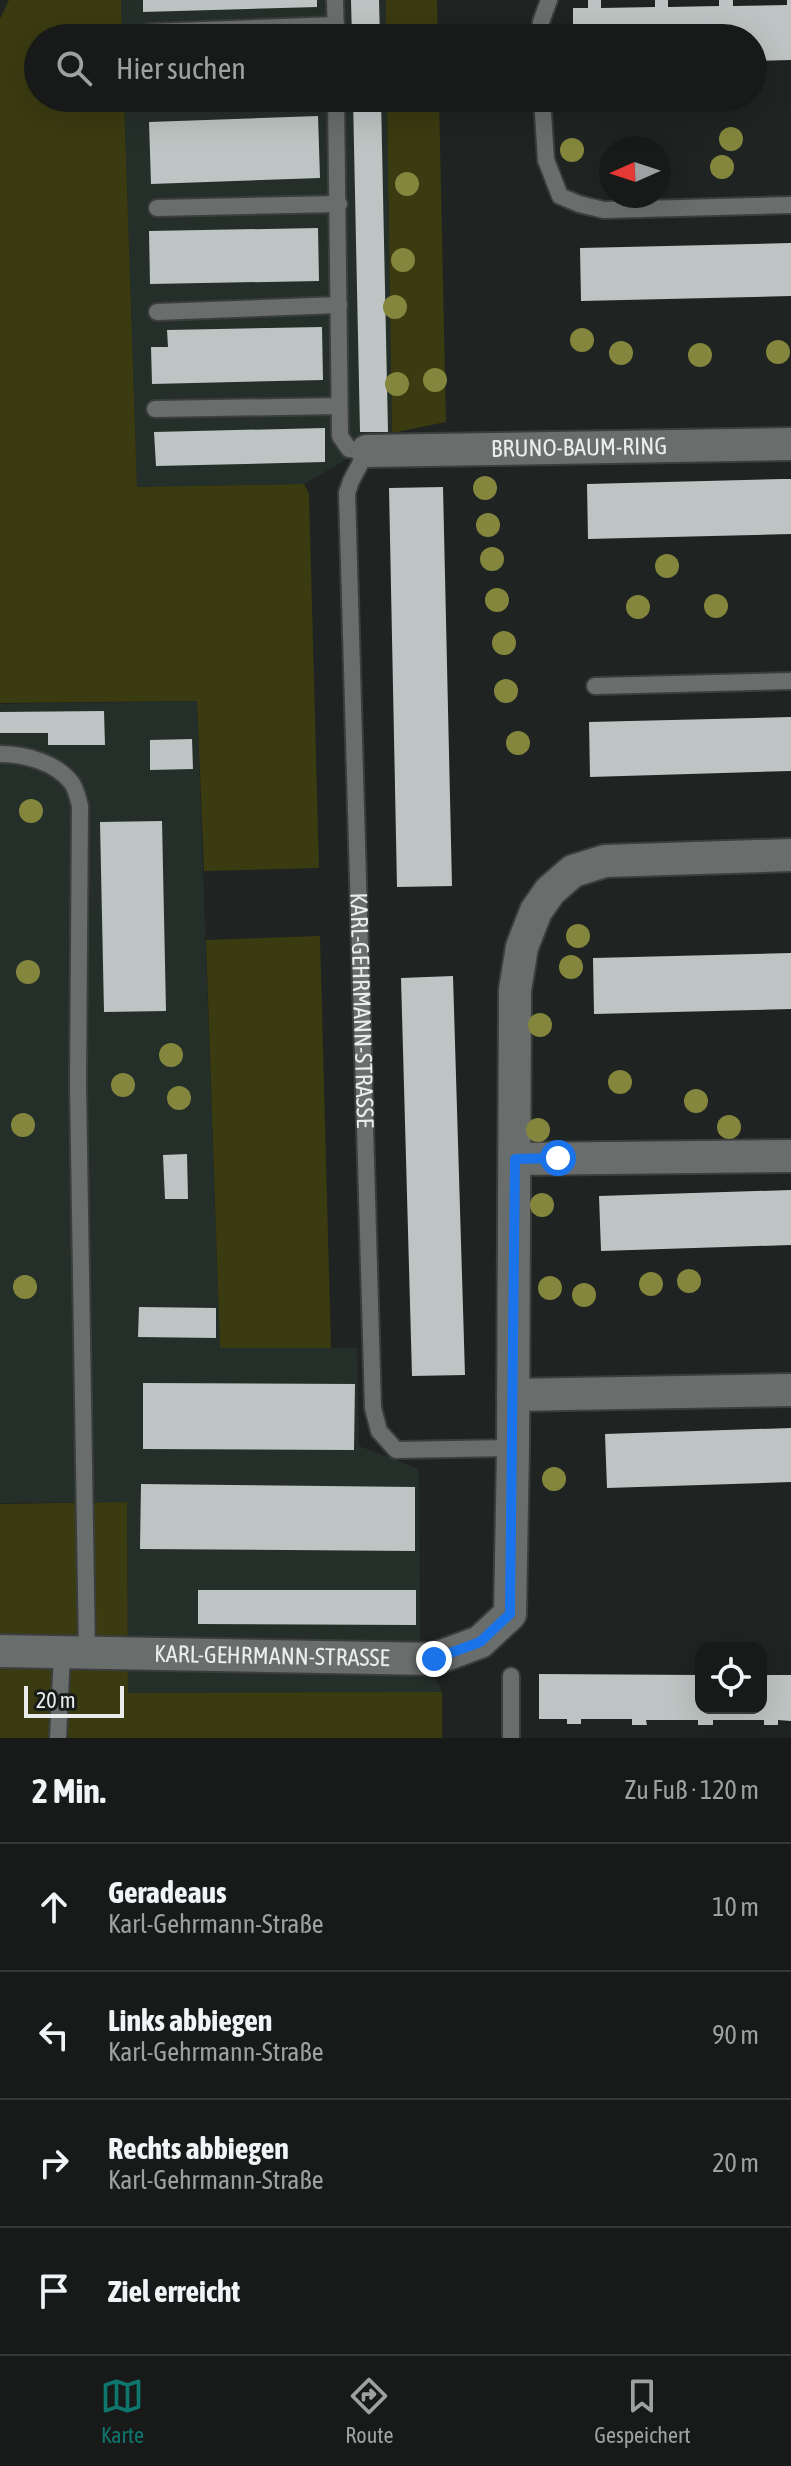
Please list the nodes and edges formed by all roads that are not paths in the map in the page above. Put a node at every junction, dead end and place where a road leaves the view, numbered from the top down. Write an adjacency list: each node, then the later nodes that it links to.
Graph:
1 (335, 0): 3 (lane)
2 (549, 0): 4 (lane)
3 (336, 24)
4 (541, 24)
5 (336, 112): 7 (lane)
6 (543, 112): 8 (lane)
7 (339, 204): 9 (lane); 10 (lane)
8 (791, 205)
9 (157, 208)
10 (339, 305): 11 (lane); 12 (lane)
11 (157, 312)
12 (339, 406): 13 (lane); 15 (lane)
13 (155, 409)
14 (791, 444): 15 (street, BRUNO-BAUM-RING)
15 (367, 451): 24 (lane, KARL-GEHRMANN-STRASSE)
16 (791, 681): 17 (lane)
17 (595, 686)
18 (0, 754): 26 (lane)
19 (791, 855): 21 (street, KARL-GEHRMANN-STRASSE)
20 (791, 1156): 21 (street)
21 (515, 1159): 23 (street, KARL-GEHRMANN-STRASSE)
22 (791, 1390): 23 (street)
23 (513, 1395): 24 (street, KARL-GEHRMANN-STRASSE)
24 (513, 1448): 26 (street, KARL-GEHRMANN-STRASSE)
25 (0, 1651): 26 (street, KARL-GEHRMANN-STRASSE)
26 (74, 1654): 28 (lane)
27 (511, 1676): 29 (lane)
28 (58, 1738)
29 (511, 1738)

